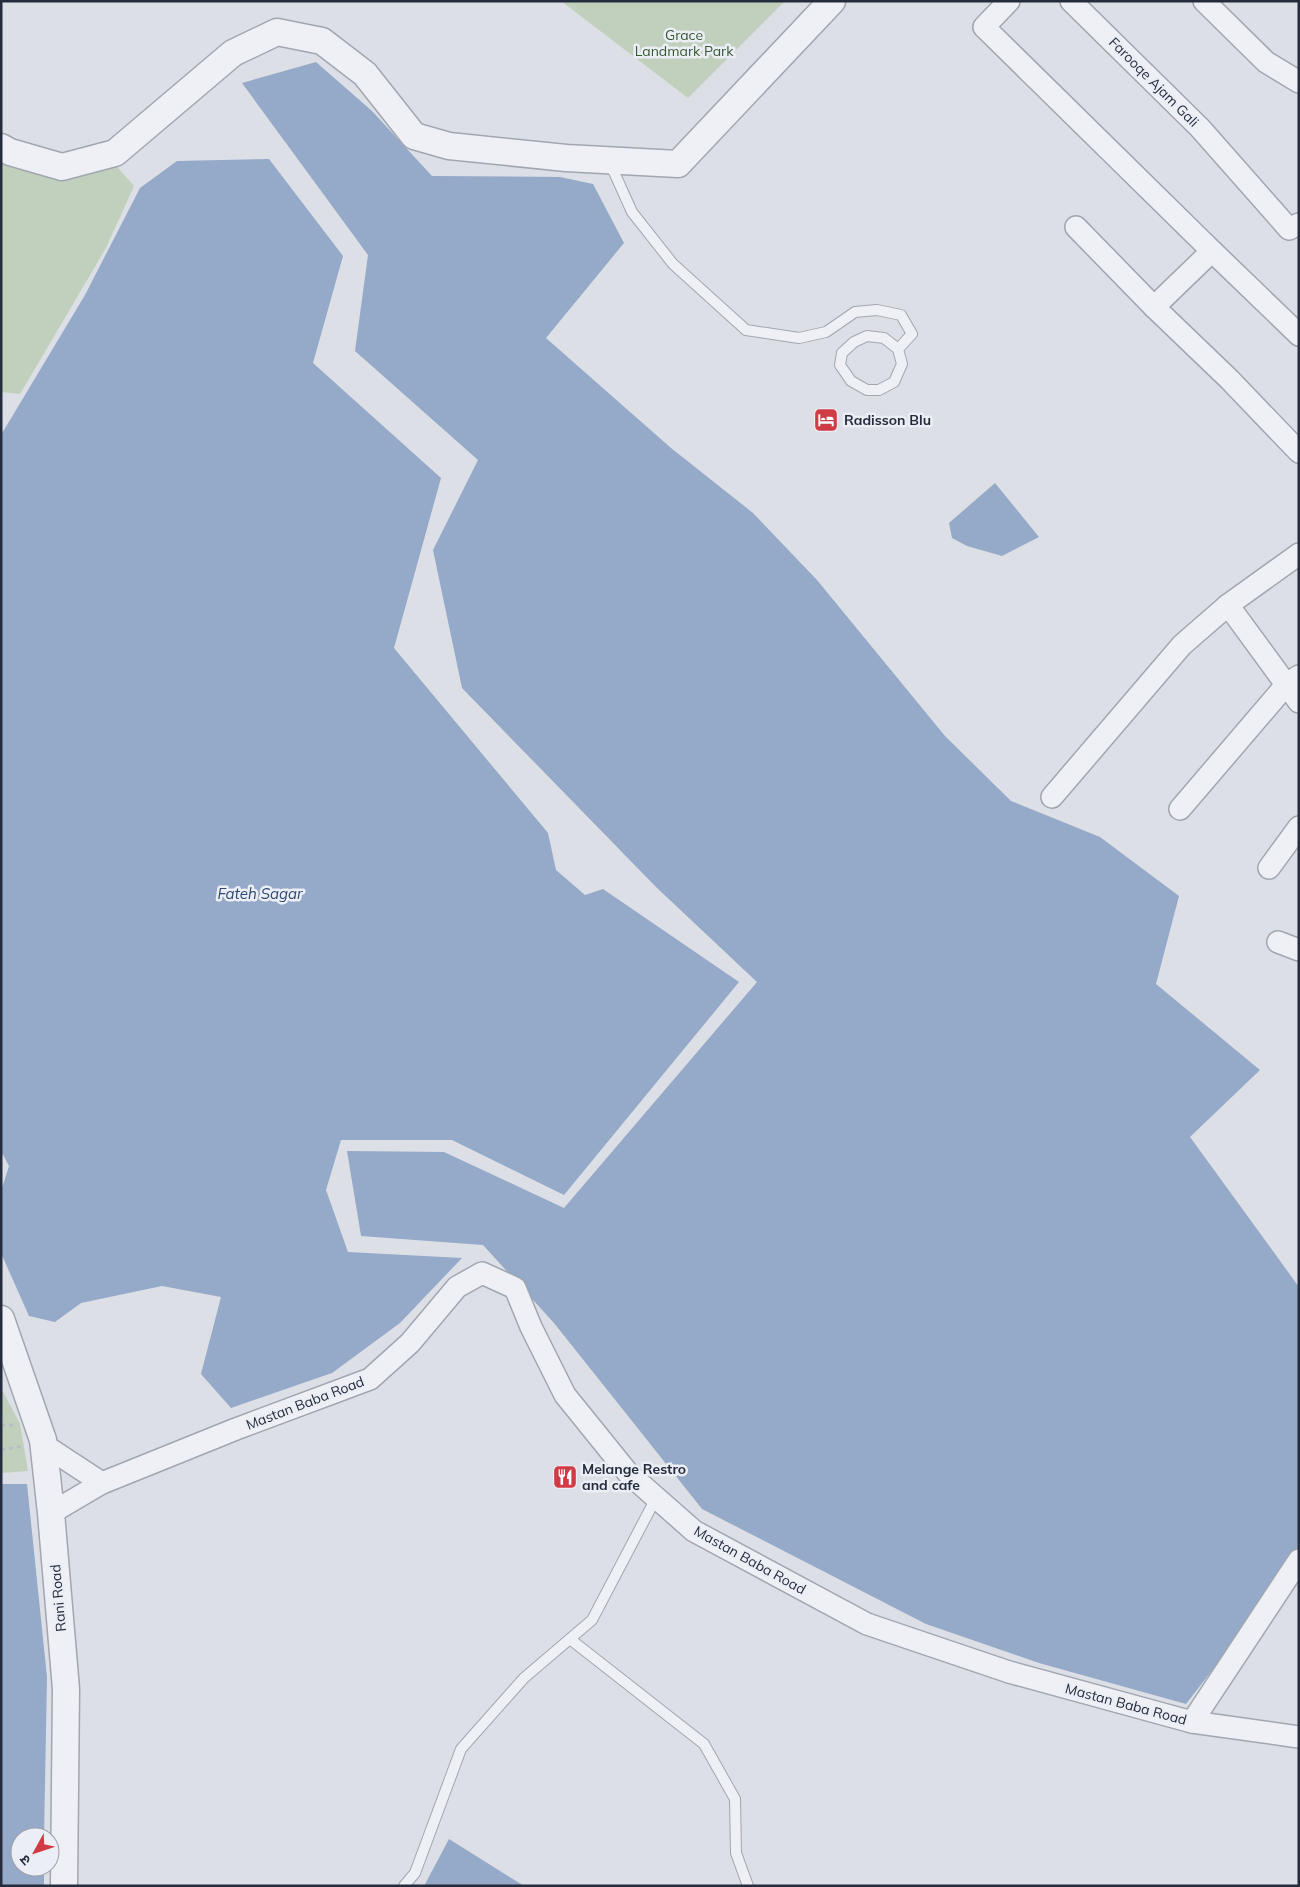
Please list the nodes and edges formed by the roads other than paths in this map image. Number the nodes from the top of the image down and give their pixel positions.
1 (832, 1) edge
2 (1009, 1) edge
3 (1071, 1) edge
4 (1204, 1) edge
5 (1299, 82) edge
6 (1, 147) edge
7 (608, 160) junction
8 (1299, 224) edge
9 (1076, 227) dead end
10 (1212, 251) junction
11 (1154, 307) junction
12 (1299, 336) edge
13 (898, 349) junction
14 (1299, 452) edge
15 (1299, 554) edge
16 (1228, 605) junction
17 (1292, 680) edge
18 (1299, 702) edge
19 (1052, 797) dead end
20 (1180, 809) dead end
21 (1299, 826) edge
22 (1269, 868) dead end
23 (1278, 942) dead end
24 (1299, 950) edge
25 (1, 1319) edge
26 (34, 1446) junction
27 (102, 1483) junction
28 (656, 1498) junction
29 (51, 1513) junction
30 (1299, 1560) edge
31 (570, 1639) junction
32 (1192, 1722) junction
33 (1299, 1737) edge
34 (64, 1886) edge
35 (404, 1886) edge
36 (748, 1886) edge

1 - 7 street
2 - 10 street
3 - 8 street, Farooqe Ajam Gali
4 - 5 street
6 - 7 street
7 - 13 lane
9 - 11 street
10 - 11 street
10 - 12 street
11 - 14 street
13 - 13 lane
15 - 16 street
16 - 17 street
16 - 19 street
17 - 18 street
17 - 20 street
21 - 22 street
23 - 24 street
25 - 26 street, Rani Road
26 - 27 street
26 - 29 street, Rani Road
27 - 28 street, Mastan Baba Road
27 - 29 street, Mastan Baba Road
28 - 31 lane
28 - 32 street, Mastan Baba Road
29 - 34 street, Rani Road
30 - 32 street, Mastan Baba Road
31 - 35 lane
31 - 36 lane
32 - 33 street

